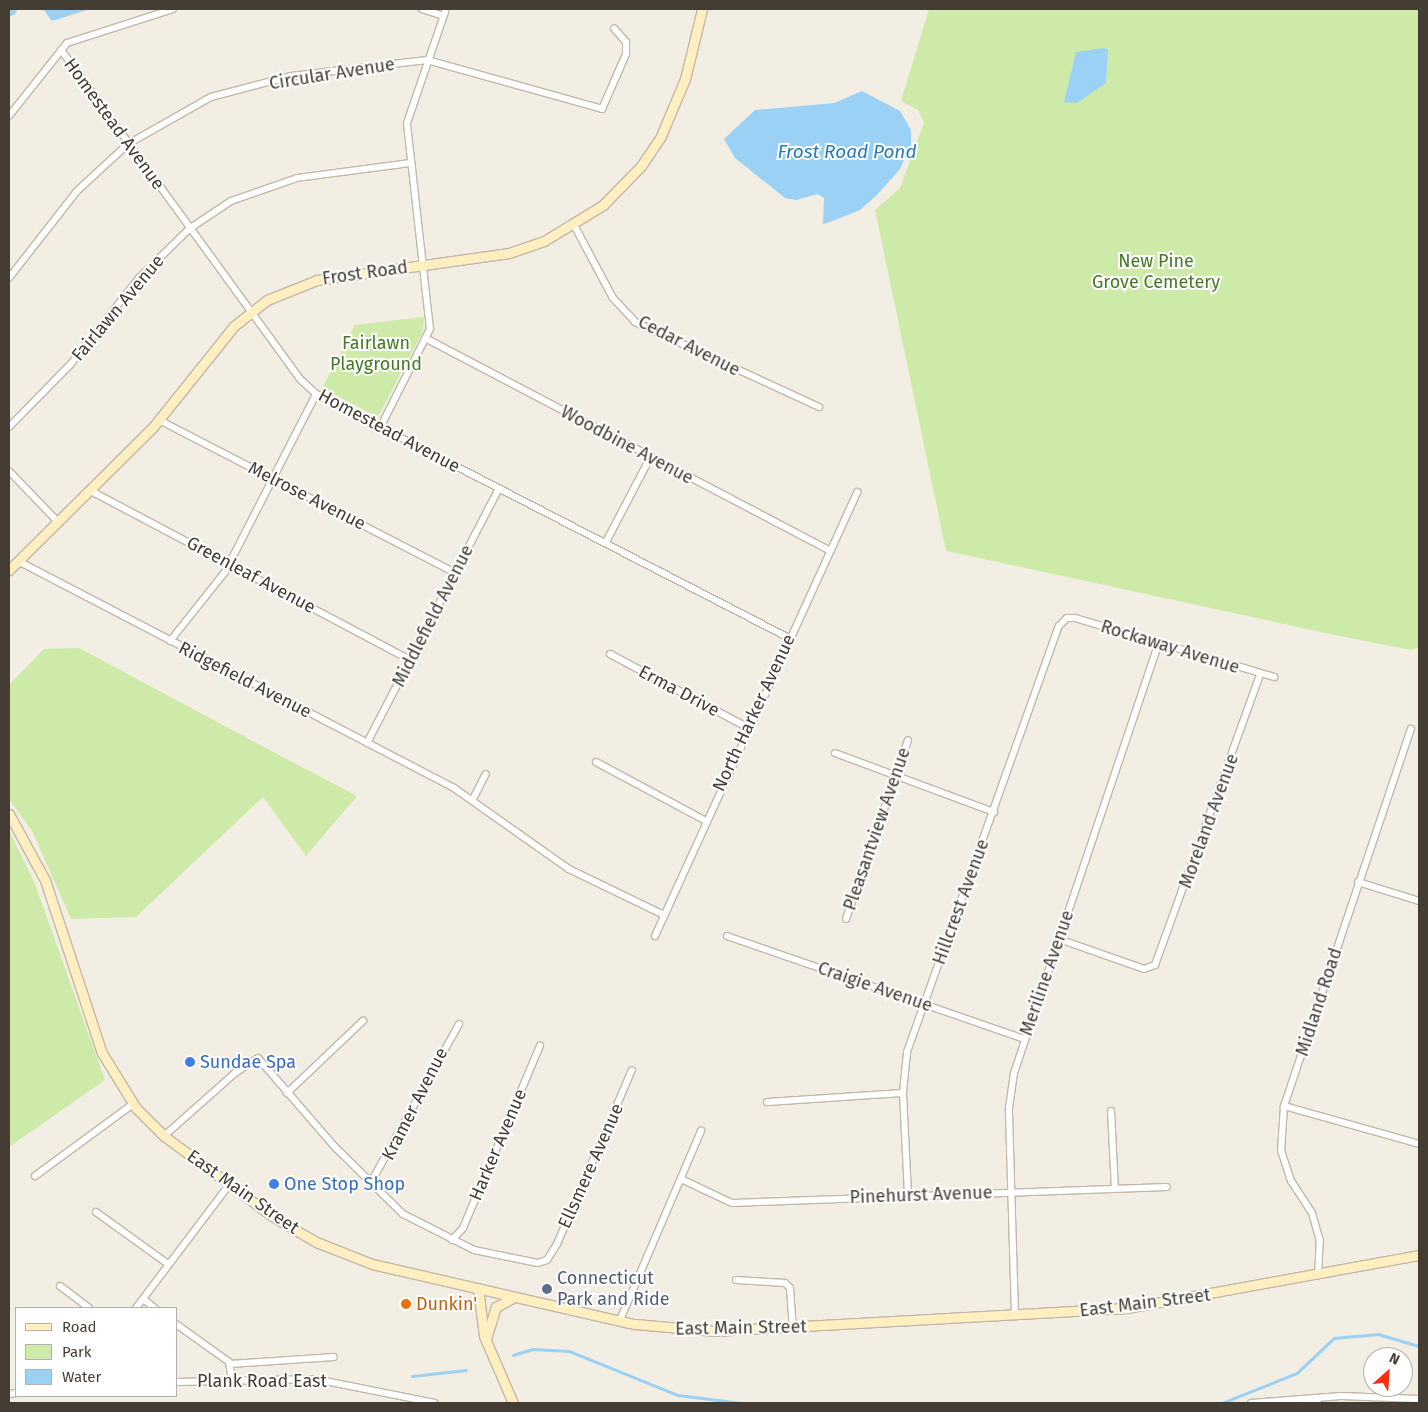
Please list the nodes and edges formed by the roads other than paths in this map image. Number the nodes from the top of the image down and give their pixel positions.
1 (173, 9) edge
2 (422, 9) edge
3 (446, 9) edge
4 (702, 9) edge
5 (443, 16) junction
6 (614, 28) dead end
7 (61, 50) junction
8 (427, 60) junction
9 (9, 116) edge
10 (128, 144) junction
11 (411, 163) junction
12 (574, 225) junction
13 (189, 229) junction
14 (426, 265) junction
15 (9, 278) edge
16 (250, 311) junction
17 (427, 339) junction
18 (316, 394) junction
19 (819, 407) dead end
20 (159, 420) junction
21 (381, 426) junction
22 (9, 427) edge
23 (650, 458) junction
24 (9, 471) edge
25 (274, 479) junction
26 (499, 488) junction
27 (91, 491) junction
28 (857, 492) dead end
29 (58, 522) junction
30 (606, 542) junction
31 (829, 550) junction
32 (18, 561) junction
33 (230, 563) junction
34 (9, 570) edge
35 (455, 573) junction
36 (1067, 618) joint
37 (789, 638) junction
38 (170, 641) junction
39 (1158, 644) junction
40 (610, 654) dead end
41 (410, 660) junction
42 (1260, 675) junction
43 (1274, 677) dead end
44 (748, 727) junction
45 (1411, 729) dead end
46 (908, 740) dead end
47 (367, 743) junction
48 (835, 753) dead end
49 (596, 762) dead end
50 (486, 774) dead end
51 (898, 775) junction
52 (473, 799) junction
53 (994, 812) junction
54 (9, 814) edge
55 (704, 820) junction
56 (1358, 882) junction
57 (1419, 902) edge
58 (664, 915) junction
59 (846, 919) dead end
60 (655, 936) dead end
61 (727, 936) dead end
62 (1059, 939) junction
63 (923, 1004) junction
64 (363, 1021) dead end
65 (459, 1024) dead end
66 (1024, 1039) junction
67 (540, 1046) dead end
68 (632, 1070) dead end
69 (287, 1093) junction
70 (903, 1093) junction
71 (767, 1102) dead end
72 (133, 1104) junction
73 (1284, 1106) junction
74 (1111, 1111) dead end
75 (701, 1131) dead end
76 (164, 1136) junction
77 (1419, 1144) edge
78 (35, 1176) dead end
79 (681, 1179) junction
80 (370, 1184) junction
81 (229, 1185) junction
82 (1167, 1187) dead end
83 (1115, 1188) junction
84 (1011, 1192) junction
85 (908, 1196) junction
86 (96, 1212) dead end
87 (452, 1240) junction
88 (1419, 1256) edge
89 (168, 1264) junction
90 (1318, 1275) junction
91 (736, 1280) dead end
92 (60, 1286) dead end
93 (478, 1288) junction
94 (516, 1297) junction
95 (143, 1299) junction
96 (88, 1307) edge
97 (137, 1307) edge
98 (154, 1307) edge
99 (1015, 1316) junction
100 (620, 1320) junction
101 (178, 1325) edge
102 (793, 1327) junction
103 (485, 1342) junction
104 (334, 1357) dead end
105 (230, 1364) junction
106 (232, 1380) junction
107 (178, 1382) edge
108 (1342, 1396) junction
109 (1419, 1399) edge
110 (435, 1403) edge
111 (514, 1403) edge
112 (1251, 1403) edge
113 (1306, 1403) edge

1 - 7 street
2 - 5 street
3 - 5 street
4 - 12 main road, Frost Road
5 - 8 street
6 - 8 street, Circular Avenue
7 - 9 street
7 - 10 street, Homestead Avenue
8 - 10 street, Circular Avenue
8 - 11 street
10 - 13 street, Homestead Avenue
10 - 15 street, Circular Avenue
11 - 13 street, Fairlawn Avenue
11 - 14 street
12 - 14 main road, Frost Road
12 - 19 street, Cedar Avenue
13 - 16 street, Homestead Avenue
13 - 22 street, Fairlawn Avenue
14 - 16 main road, Frost Road
14 - 17 street
16 - 18 street, Homestead Avenue
16 - 20 main road, Frost Road
17 - 21 street
17 - 23 street, Woodbine Avenue
18 - 21 street, Homestead Avenue
18 - 25 street
20 - 25 street, Melrose Avenue
20 - 27 main road, Frost Road
21 - 26 street, Homestead Avenue
23 - 30 street
23 - 31 street, Woodbine Avenue
24 - 29 street
25 - 33 street
25 - 35 street, Melrose Avenue
26 - 30 street, Homestead Avenue
26 - 35 street, Middlefield Avenue
27 - 29 main road, Frost Road
27 - 33 street, Greenleaf Avenue
28 - 31 street, North Harker Avenue
29 - 32 main road, Frost Road
30 - 37 street, Homestead Avenue
31 - 37 street, North Harker Avenue
32 - 34 main road, Frost Road
32 - 38 street, Ridgefield Avenue
33 - 38 street
33 - 41 street, Greenleaf Avenue
35 - 41 street, Middlefield Avenue
36 - 39 street, Rockaway Avenue
36 - 53 street, Hillcrest Avenue
37 - 44 street, North Harker Avenue
38 - 47 street, Ridgefield Avenue
39 - 42 street, Rockaway Avenue
39 - 62 street, Meriline Avenue
40 - 44 street, Erma Drive
41 - 47 street, Middlefield Avenue
42 - 43 street, Rockaway Avenue
42 - 62 street, Moreland Avenue
44 - 55 street, North Harker Avenue
45 - 56 street, Midland Road
46 - 51 street, Pleasantview Avenue
47 - 52 street, Ridgefield Avenue
48 - 51 street
49 - 55 street
50 - 52 street
51 - 53 street
51 - 59 street, Pleasantview Avenue
52 - 58 street, Ridgefield Avenue
53 - 63 street, Hillcrest Avenue
54 - 72 main road, East Main Street
55 - 58 street, North Harker Avenue
56 - 57 street
56 - 73 street, Midland Road
58 - 60 street, North Harker Avenue
61 - 63 street, Craigie Avenue
62 - 66 street, Meriline Avenue
63 - 66 street, Craigie Avenue
63 - 70 street, Hillcrest Avenue
64 - 69 street
65 - 80 street, Kramer Avenue
66 - 84 street, Meriline Avenue
67 - 87 street, Harker Avenue
68 - 87 street, Ellsmere Avenue
69 - 76 street
69 - 80 street
70 - 71 street
70 - 85 street, Hillcrest Avenue
72 - 76 main road, East Main Street
72 - 78 street
73 - 77 street
73 - 90 street, Midland Road
74 - 83 street
75 - 79 street
76 - 81 main road, East Main Street
79 - 85 street, Pinehurst Avenue
79 - 100 street
80 - 87 street
81 - 89 street
81 - 93 main road, East Main Street
82 - 83 street, Pinehurst Avenue
83 - 84 street, Pinehurst Avenue
84 - 85 street, Pinehurst Avenue
84 - 99 street, Meriline Avenue
86 - 89 street
88 - 90 main road, East Main Street
89 - 95 street
90 - 99 main road, East Main Street
91 - 102 street
92 - 96 street
93 - 94 main road, East Main Street
93 - 103 main road
94 - 100 main road, East Main Street
94 - 103 main road
95 - 97 street
95 - 98 street
99 - 102 main road, East Main Street
100 - 102 main road, East Main Street
101 - 105 street
103 - 111 main road
104 - 105 street
105 - 106 street
106 - 107 street, Plank Road East
106 - 110 street, Plank Road East
108 - 109 street
108 - 112 street
108 - 113 street

